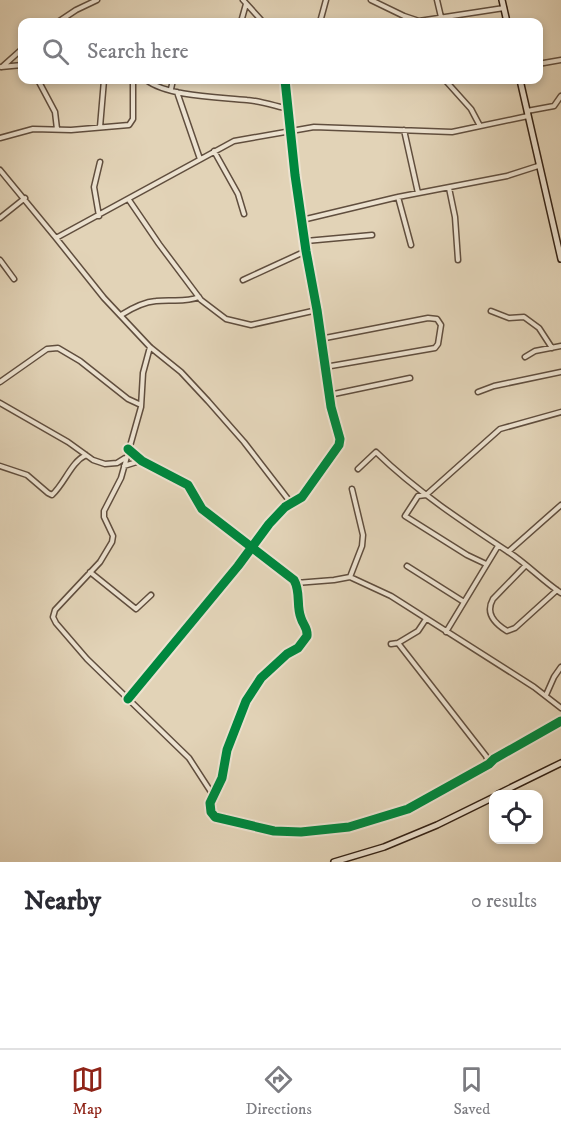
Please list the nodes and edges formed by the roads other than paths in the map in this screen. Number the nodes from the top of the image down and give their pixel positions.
1 (97, 0) edge
2 (326, 0) edge
3 (371, 0) edge
4 (437, 0) edge
5 (502, 0) edge
6 (245, 2) edge
7 (504, 8) junction
8 (441, 17) junction
9 (64, 18) edge
10 (242, 18) edge
11 (259, 18) edge
12 (321, 18) edge
13 (409, 18) edge
14 (437, 18) edge
15 (506, 18) edge
16 (18, 52) edge
17 (561, 60) edge
18 (543, 63) edge
19 (18, 65) edge
20 (1, 67) edge
21 (40, 84) edge
22 (104, 84) edge
23 (133, 84) edge
24 (153, 84) edge
25 (173, 84) edge
26 (286, 84) edge
27 (449, 84) edge
28 (521, 84) edge
29 (174, 90) junction
30 (561, 96) edge
31 (289, 109) junction
32 (527, 113) junction
33 (480, 126) junction
34 (100, 128) junction
35 (57, 129) junction
36 (289, 130) junction
37 (404, 130) junction
38 (0, 138) edge
39 (214, 151) junction
40 (200, 159) junction
41 (100, 162) dead end
42 (538, 166) junction
43 (0, 170) edge
44 (449, 188) junction
45 (418, 193) junction
46 (398, 197) junction
47 (25, 198) junction
48 (129, 200) junction
49 (244, 214) dead end
50 (99, 216) junction
51 (0, 218) edge
52 (302, 219) junction
53 (372, 234) dead end
54 (56, 238) junction
55 (559, 238) edge
56 (306, 241) junction
57 (411, 245) dead end
58 (306, 250) junction
59 (561, 259) edge
60 (0, 260) edge
61 (458, 260) dead end
62 (14, 279) dead end
63 (243, 280) dead end
64 (199, 297) junction
65 (317, 310) junction
66 (491, 311) dead end
67 (121, 315) junction
68 (320, 339) junction
69 (561, 346) edge
70 (150, 347) junction
71 (552, 348) junction
72 (525, 357) dead end
73 (324, 367) junction
74 (561, 372) edge
75 (410, 378) dead end
76 (0, 382) edge
77 (478, 392) dead end
78 (329, 395) junction
79 (0, 403) edge
80 (141, 405) junction
81 (561, 412) edge
82 (128, 449) junction
83 (86, 455) junction
84 (126, 458) junction
85 (142, 461) junction
86 (0, 466) edge
87 (124, 466) junction
88 (358, 469) dead end
89 (352, 489) dead end
90 (426, 495) junction
91 (291, 503) junction
92 (561, 505) edge
93 (498, 546) junction
94 (252, 547) junction
95 (508, 552) junction
96 (486, 564) junction
97 (526, 565) junction
98 (407, 566) dead end
99 (90, 572) junction
100 (350, 577) junction
101 (296, 583) junction
102 (560, 592) edge
103 (151, 595) dead end
104 (464, 602) junction
105 (426, 619) junction
106 (446, 632) junction
107 (391, 644) dead end
108 (398, 644) junction
109 (561, 668) edge
110 (546, 695) junction
111 (128, 699) junction
112 (561, 708) edge
113 (561, 721) edge
114 (486, 756) junction
115 (494, 759) junction
116 (561, 763) edge
117 (489, 765) junction
118 (508, 790) edge
119 (213, 795) junction
120 (489, 799) edge
121 (334, 862) edge

1 - 9 street
2 - 12 street
3 - 13 street
4 - 8 street
5 - 7 street
6 - 10 street
6 - 11 street
7 - 8 street
7 - 15 street
8 - 14 street
16 - 20 street
17 - 18 street
19 - 20 street
21 - 35 street
22 - 34 street
23 - 34 street
24 - 29 street
25 - 29 street
26 - 31 street
27 - 33 street
28 - 32 street
29 - 31 street
29 - 40 street
30 - 32 street
31 - 36 street
32 - 33 street
32 - 42 street
33 - 37 street
34 - 35 street
35 - 38 street
36 - 37 street
36 - 39 street
36 - 52 street
37 - 45 street
39 - 40 street
39 - 49 street
40 - 48 street
41 - 50 street
42 - 44 street
42 - 55 street
43 - 47 street
44 - 45 street
44 - 61 street
45 - 46 street
46 - 52 street
46 - 57 street
47 - 51 street
47 - 54 street
48 - 50 street
48 - 64 street
50 - 54 street
52 - 56 street
53 - 56 street
54 - 67 street
55 - 59 street
56 - 58 street
58 - 63 street
58 - 65 street
60 - 62 street
64 - 65 street
64 - 67 street
65 - 68 street
66 - 71 street
67 - 70 street
68 - 73 street
68 - 73 street
69 - 71 street
70 - 80 street
70 - 91 street
71 - 72 street
73 - 78 street
74 - 77 street
75 - 78 street
76 - 80 street
78 - 91 street
79 - 83 street
80 - 82 street
81 - 90 street
82 - 84 street
82 - 85 street
83 - 84 street
83 - 86 street
84 - 87 street
85 - 87 street
85 - 94 street
87 - 99 street
88 - 90 street
89 - 100 street
90 - 93 street
90 - 96 street
91 - 94 street
92 - 95 street
93 - 95 street
93 - 96 street
94 - 101 street
94 - 111 street
95 - 97 street
96 - 104 street
97 - 102 street
97 - 102 street
98 - 104 street
99 - 103 street
99 - 111 street
100 - 101 street
100 - 105 street
101 - 119 street
104 - 106 street
105 - 106 street
105 - 108 street
106 - 110 street
107 - 108 street
108 - 114 street
109 - 110 street
110 - 112 street
111 - 119 street
113 - 115 street
114 - 115 street
114 - 117 street
115 - 117 street
116 - 118 street
117 - 119 street
120 - 121 street

